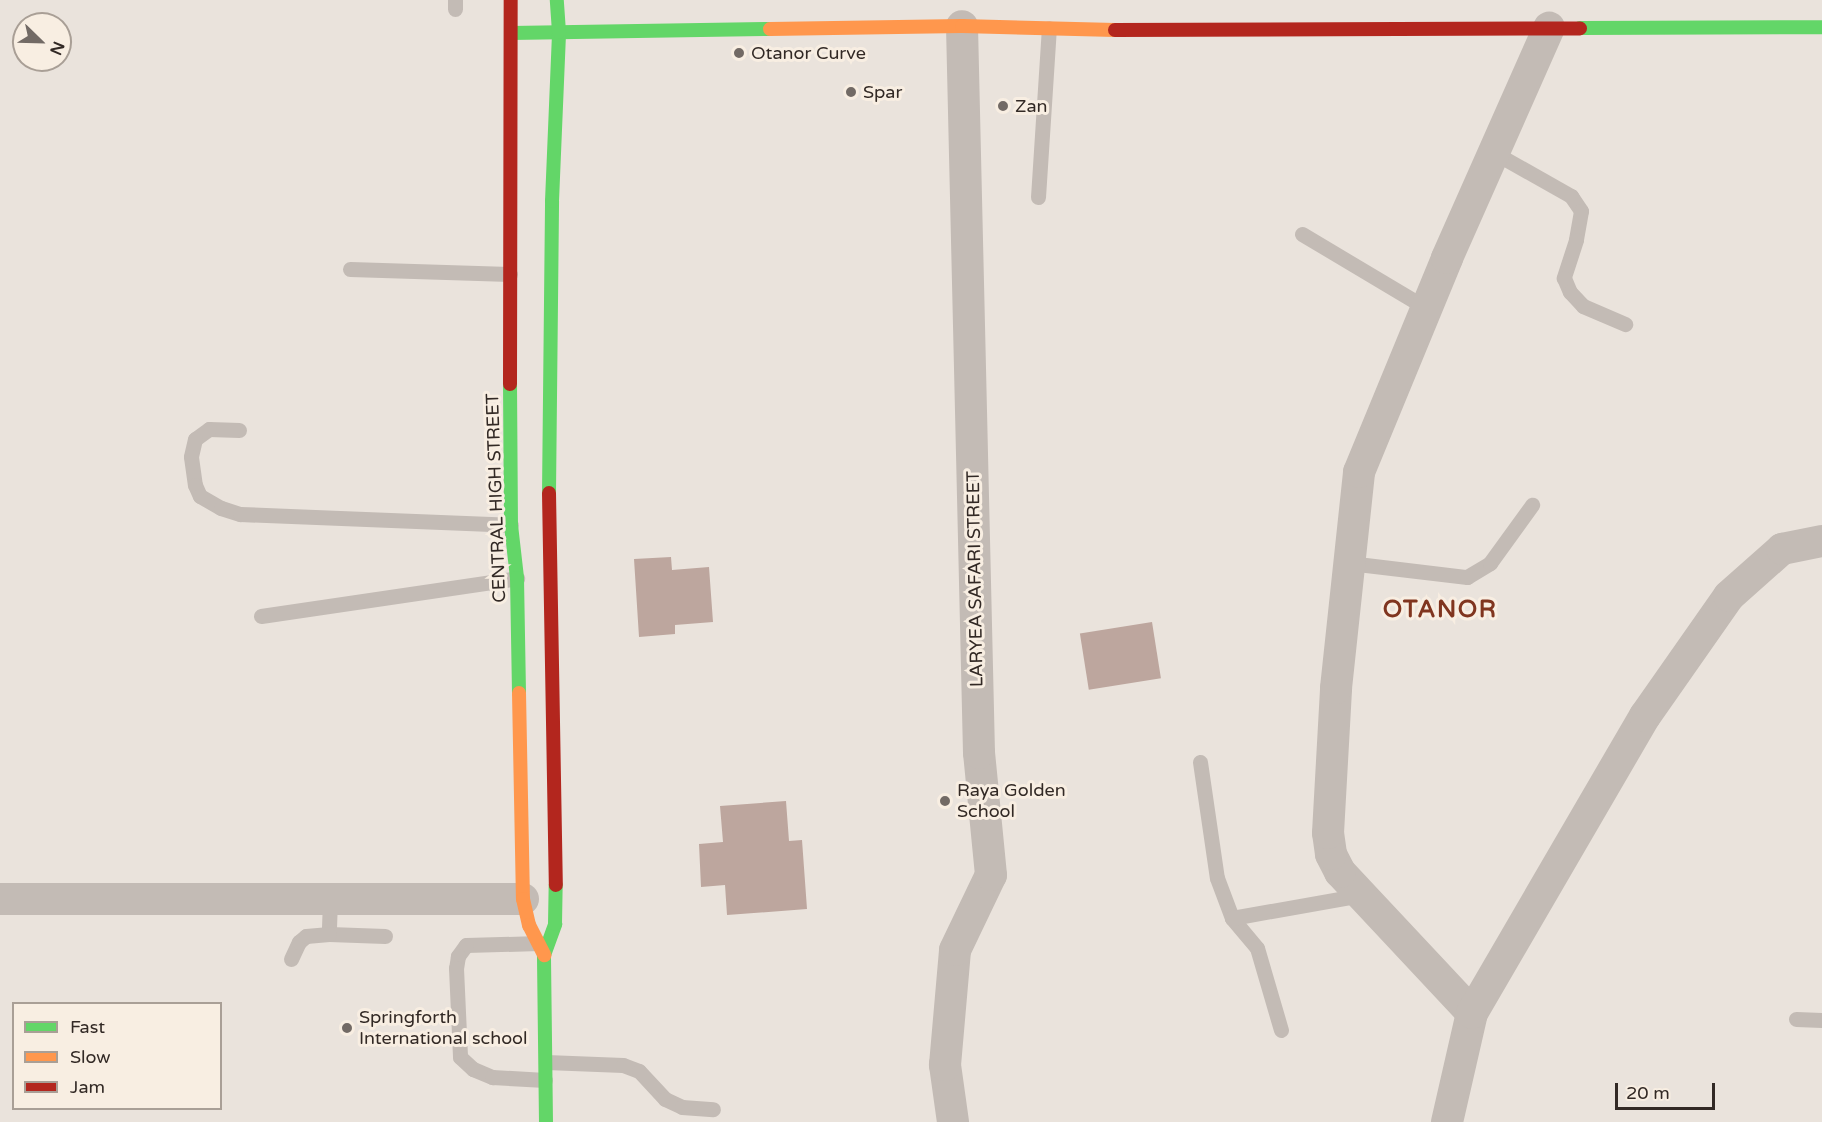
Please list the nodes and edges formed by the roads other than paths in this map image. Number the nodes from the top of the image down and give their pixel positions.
1 (511, 0) edge
2 (557, 0) edge
3 (962, 26) junction
4 (1822, 27) edge
5 (1049, 28) junction
6 (1549, 28) junction
7 (559, 32) junction
8 (511, 33) junction
9 (1493, 152) junction
10 (1038, 196) dead end
11 (1302, 234) dead end
12 (350, 269) dead end
13 (510, 274) junction
14 (1426, 308) junction
15 (1624, 324) dead end
16 (240, 430) dead end
17 (1532, 505) dead end
18 (511, 525) junction
19 (1822, 541) edge
20 (1349, 563) junction
21 (517, 578) junction
22 (261, 616) dead end
23 (1200, 762) dead end
24 (1361, 895) junction
25 (330, 898) junction
26 (0, 899) edge
27 (523, 899) junction
28 (1232, 918) junction
29 (329, 934) junction
30 (385, 936) dead end
31 (542, 949) junction
32 (291, 959) dead end
33 (1472, 1013) junction
34 (1796, 1019) dead end
35 (1822, 1020) edge
36 (1281, 1030) dead end
37 (546, 1062) junction
38 (545, 1080) junction
39 (713, 1109) dead end
40 (546, 1122) edge
41 (953, 1122) edge
42 (1447, 1122) edge

1 - 8 street, CENTRAL HIGH STREET
2 - 7 street, CENTRAL HIGH STREET
3 - 5 street
3 - 7 street
3 - 41 street, LARYEA SAFARI STREET
4 - 6 street
5 - 6 street
5 - 10 lane
6 - 9 street
7 - 8 street
7 - 31 street, CENTRAL HIGH STREET
8 - 13 street, CENTRAL HIGH STREET
9 - 14 street
9 - 15 lane
11 - 14 lane
12 - 13 lane
13 - 18 street, CENTRAL HIGH STREET
14 - 20 street
16 - 18 lane
17 - 20 lane
18 - 21 street, CENTRAL HIGH STREET
19 - 33 street
20 - 24 street
21 - 22 lane
21 - 27 street, CENTRAL HIGH STREET
23 - 28 lane
24 - 28 lane
24 - 33 street
25 - 26 street
25 - 27 street
25 - 29 lane
27 - 31 street, CENTRAL HIGH STREET
28 - 36 lane
29 - 30 lane
29 - 32 lane
31 - 37 street, CENTRAL HIGH STREET
31 - 38 lane
33 - 42 street
34 - 35 lane
37 - 38 street, CENTRAL HIGH STREET
37 - 39 lane
38 - 40 street, CENTRAL HIGH STREET

